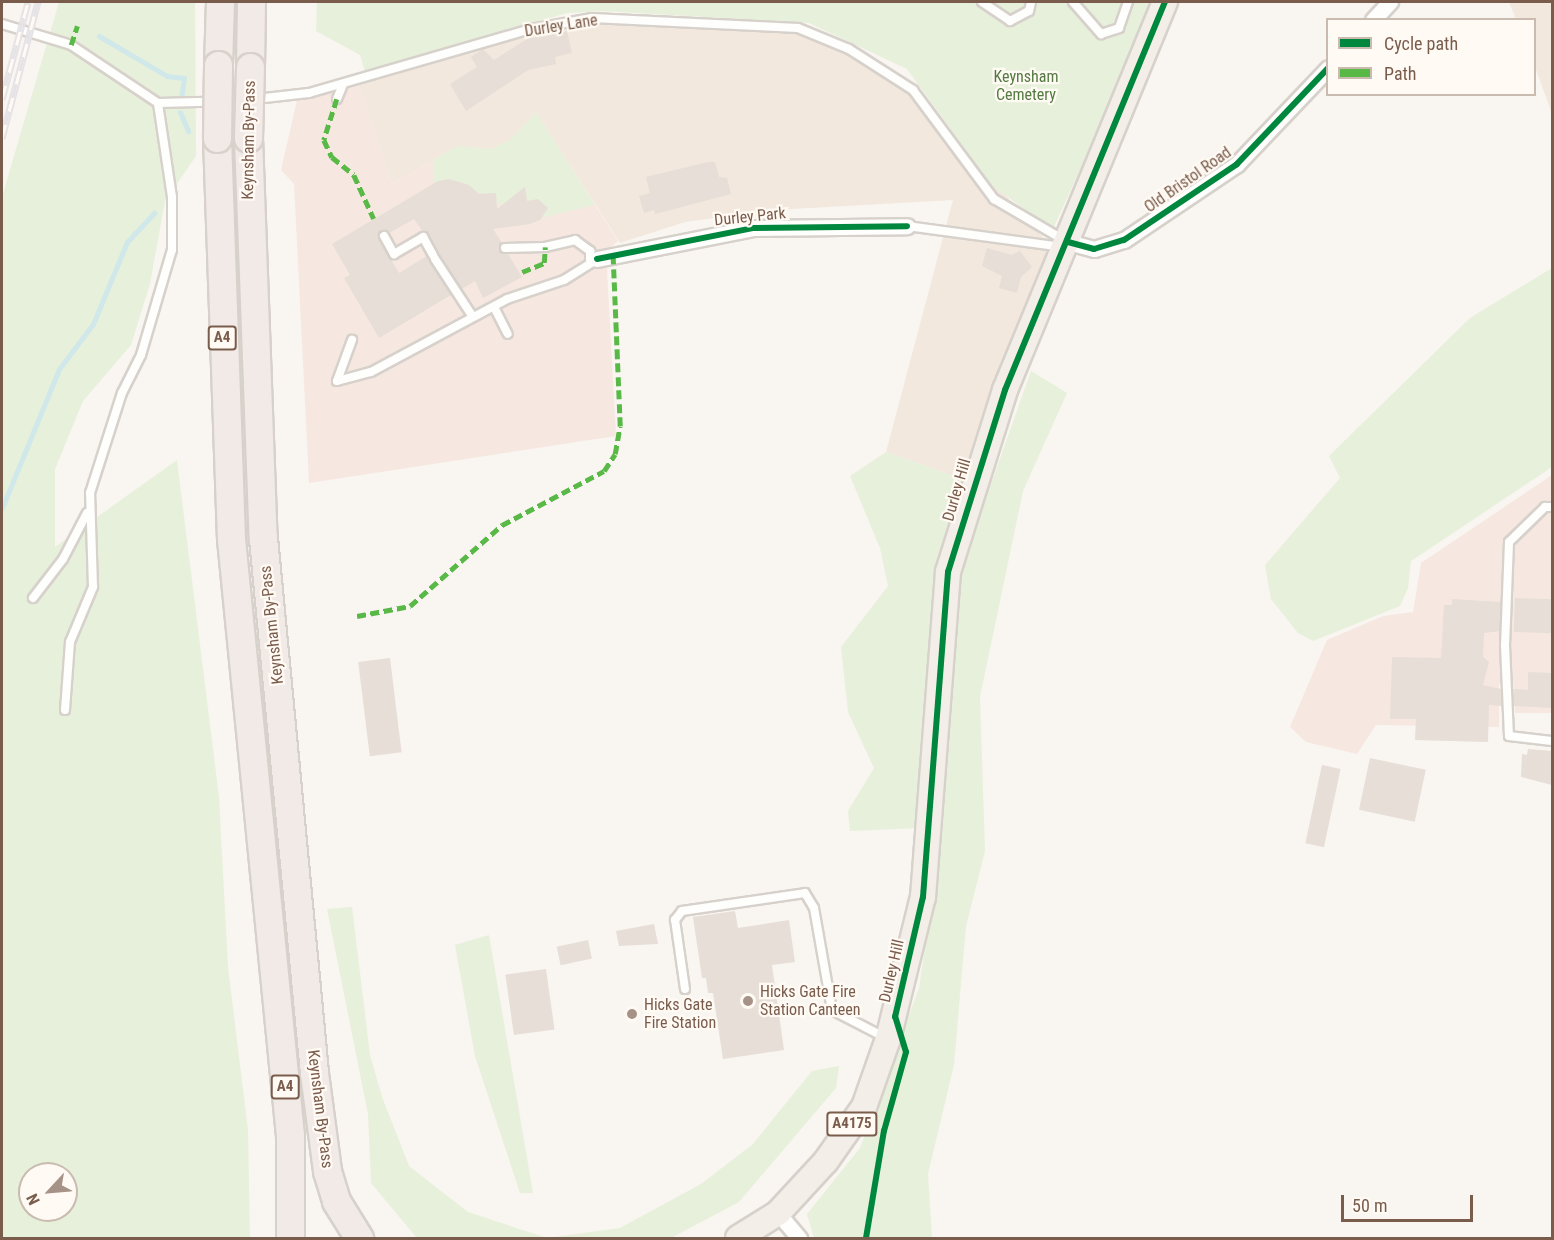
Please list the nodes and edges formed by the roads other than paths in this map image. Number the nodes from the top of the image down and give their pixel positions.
1 (220, 2) edge
2 (251, 2) edge
3 (982, 2) edge
4 (1031, 2) edge
5 (1073, 2) edge
6 (1128, 2) edge
7 (1165, 2) edge
8 (1390, 2) edge
9 (1375, 18) edge
10 (2, 24) edge
11 (1326, 70) edge
12 (343, 84) junction
13 (337, 99) dead end
14 (158, 103) junction
15 (907, 226) joint
16 (384, 236) dead end
17 (1067, 244) junction
18 (505, 248) dead end
19 (594, 260) junction
20 (494, 307) junction
21 (473, 317) junction
22 (508, 334) dead end
23 (351, 340) dead end
24 (1552, 507) edge
25 (87, 511) junction
26 (33, 598) dead end
27 (65, 710) dead end
28 (1552, 741) edge
29 (685, 989) dead end
30 (892, 1028) junction
31 (778, 1213) junction
32 (290, 1239) edge
33 (359, 1239) edge
34 (738, 1239) edge
35 (766, 1239) edge
36 (799, 1239) edge

1 - 32 highway, Keynsham By-Pass / A4, bridge
2 - 33 highway, Keynsham By-Pass / A4, bridge
3 - 4 lane
5 - 6 lane
7 - 17 main road, Durley Hill / A4175
8 - 9 street
10 - 14 lane
11 - 17 street, Old Bristol Road
12 - 13 lane
12 - 14 lane, Durley Lane
12 - 17 lane, Durley Lane
14 - 25 lane
15 - 17 lane, Durley Park
15 - 19 street, Durley Park
16 - 21 lane
17 - 30 main road, Durley Hill / A4175
18 - 19 lane
19 - 20 lane
20 - 21 lane
20 - 22 lane
21 - 23 lane
24 - 28 lane
25 - 26 lane
25 - 27 lane
29 - 30 lane
30 - 31 main road, A4175
31 - 34 main road, A4175
31 - 35 main road, A4175
31 - 36 street

